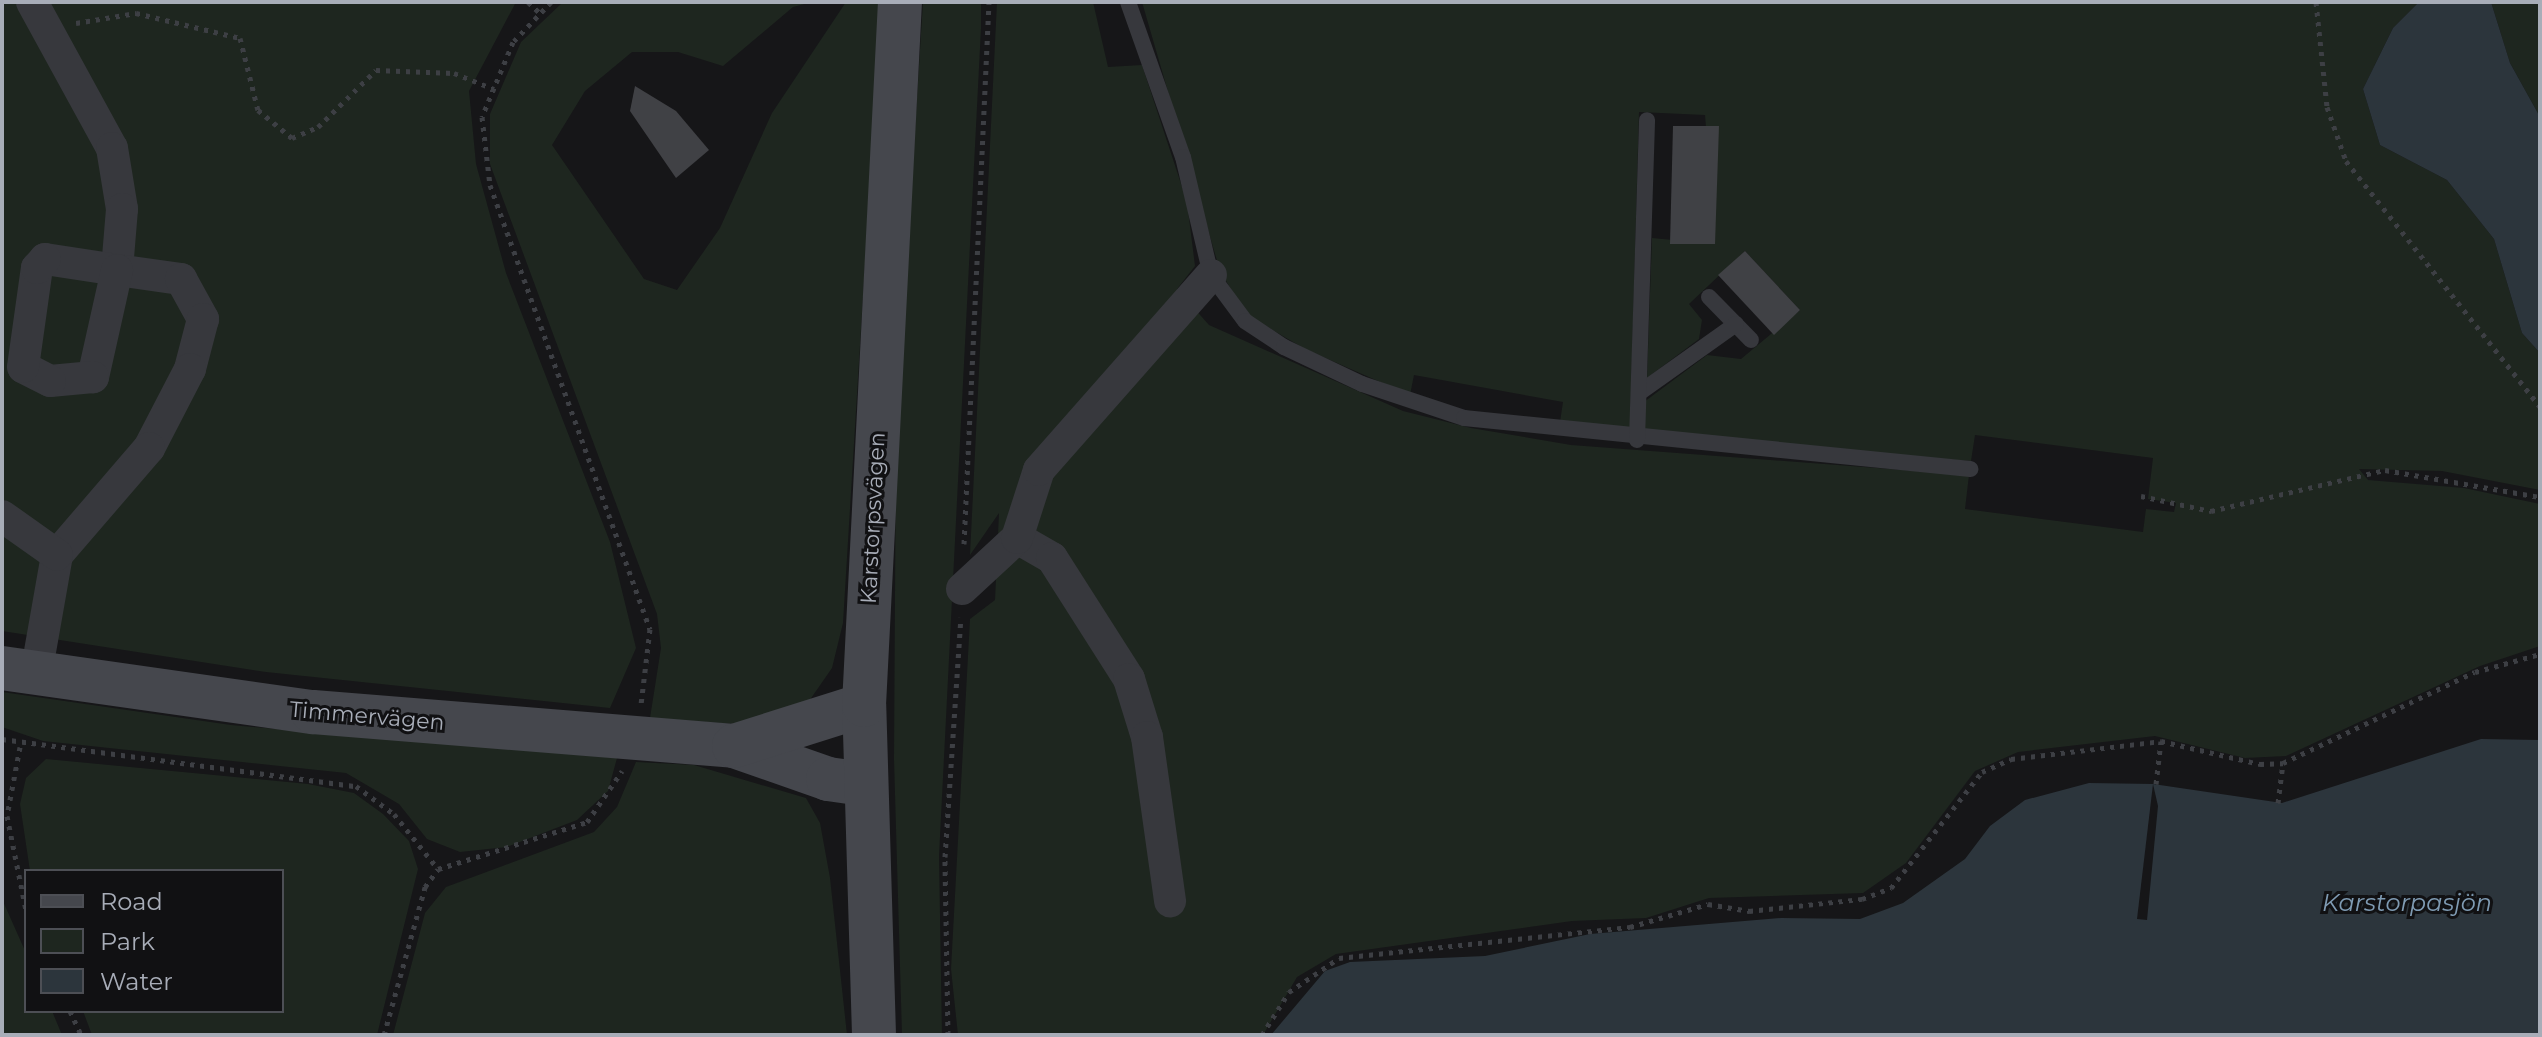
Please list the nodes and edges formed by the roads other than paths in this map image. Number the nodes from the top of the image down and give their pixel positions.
1 (32, 2) edge
2 (900, 2) edge
3 (1128, 2) edge
4 (1647, 120) dead end
5 (1211, 275) junction
6 (1709, 297) dead end
7 (1736, 324) junction
8 (1751, 340) dead end
9 (1639, 393) junction
10 (1637, 440) junction
11 (1970, 469) dead end
12 (2, 516) edge
13 (1017, 538) junction
14 (57, 555) junction
15 (962, 589) road end
16 (19, 671) edge
17 (864, 705) junction
18 (734, 746) junction
19 (865, 784) junction
20 (1170, 901) dead end
21 (874, 1035) edge

1 - 14 street
2 - 17 main road, Karstorpsvägen
3 - 5 lane
4 - 9 lane
5 - 10 lane
5 - 13 street
6 - 7 lane
7 - 8 lane
7 - 9 lane
9 - 10 lane
10 - 11 lane
12 - 14 street
13 - 15 street
13 - 20 street
14 - 16 street
16 - 18 main road, Timmervägen
17 - 18 main road, Timmervägen
17 - 19 main road, Karstorpsvägen
18 - 19 main road, Timmervägen
19 - 21 main road, Karstorpsvägen

